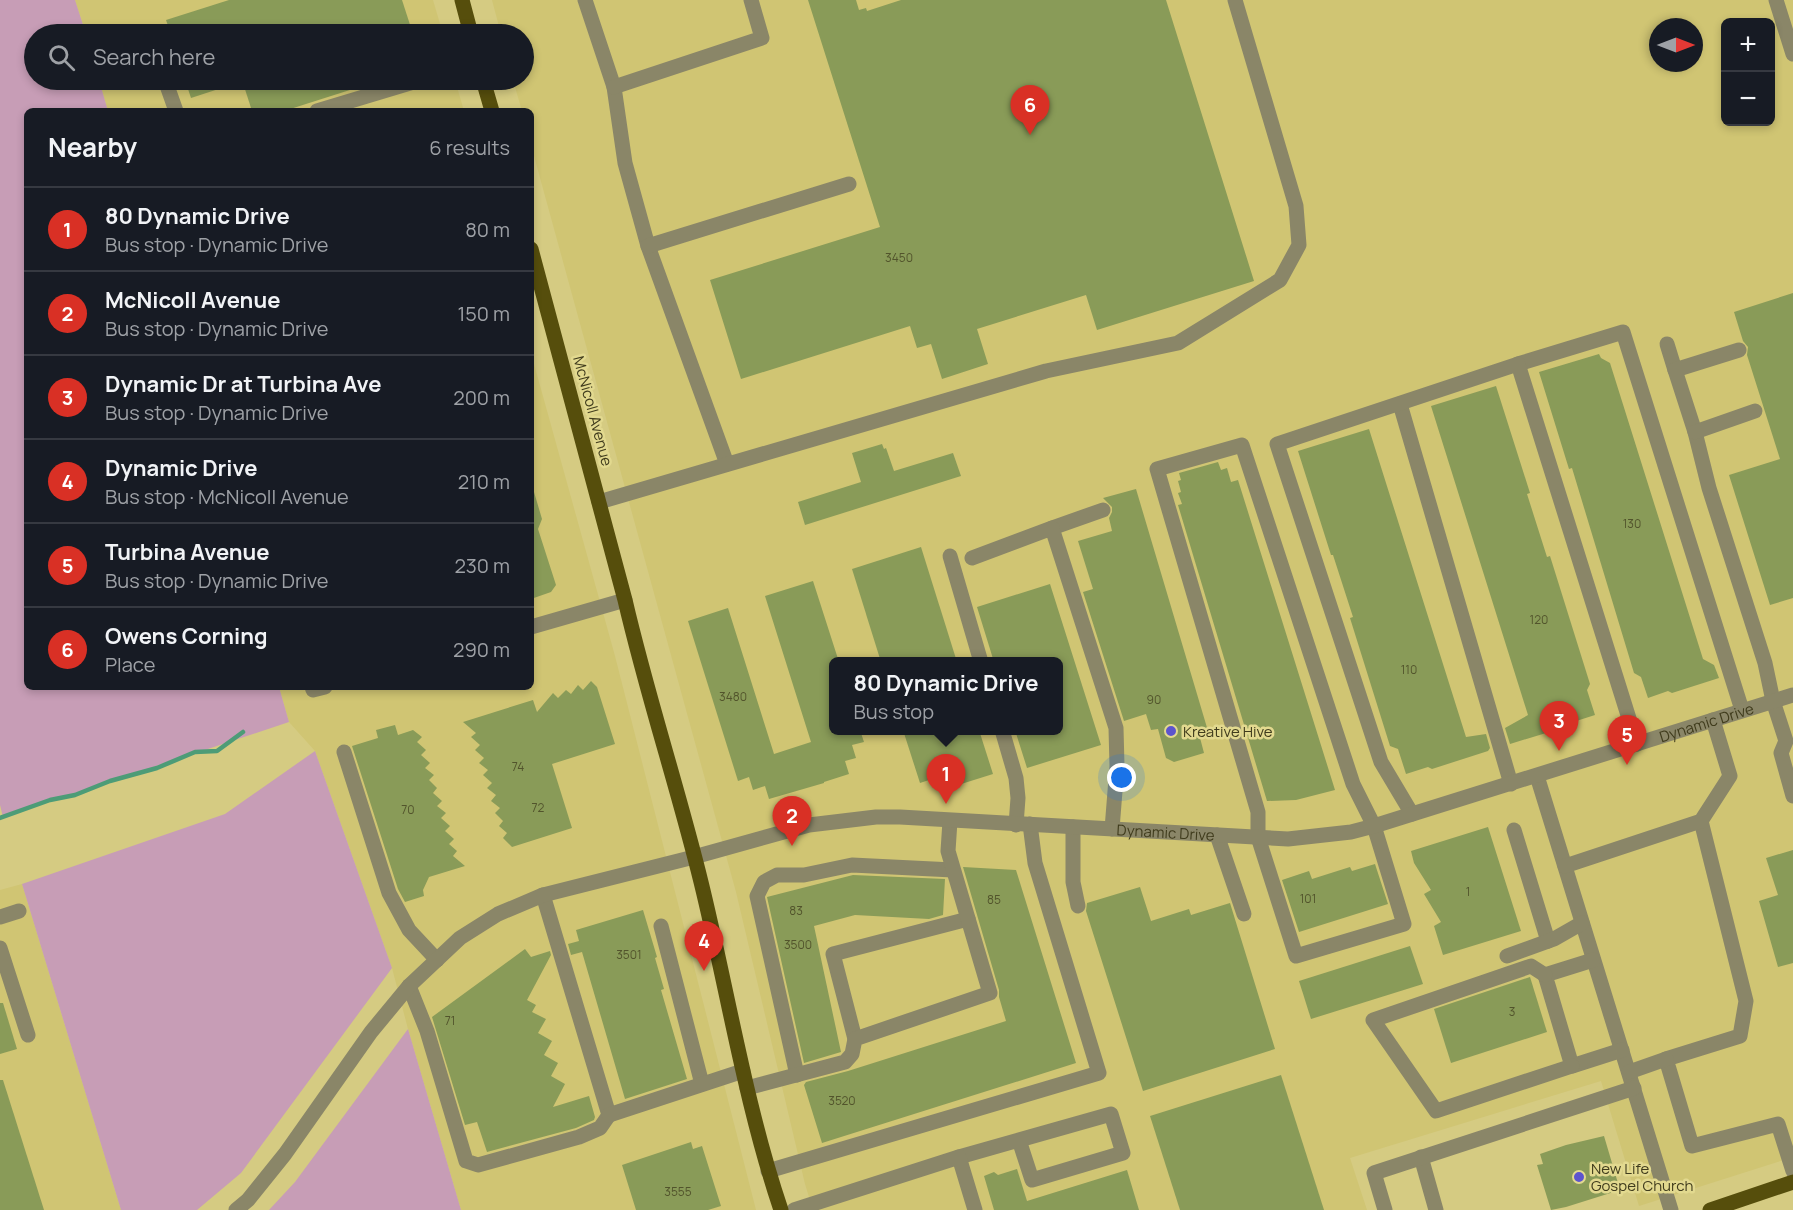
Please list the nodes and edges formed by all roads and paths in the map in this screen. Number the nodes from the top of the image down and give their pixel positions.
1 (462, 0) edge
2 (585, 0) edge
3 (751, 0) edge
4 (1235, 0) edge
5 (1776, 0) edge
6 (468, 24) edge
7 (1793, 54) edge
8 (614, 87) junction
9 (169, 90) edge
10 (387, 90) edge
11 (486, 90) edge
12 (175, 108) edge
13 (327, 108) edge
14 (491, 108) edge
15 (849, 184) dead end
16 (648, 246) junction
17 (534, 272) edge
18 (536, 287) edge
19 (1667, 344) dead end
20 (1740, 350) dead end
21 (1518, 364) junction
22 (1675, 370) junction
23 (1400, 404) junction
24 (1755, 411) dead end
25 (1695, 432) junction
26 (727, 464) junction
27 (599, 502) junction
28 (1103, 510) dead end
29 (1052, 528) junction
30 (950, 556) dead end
31 (972, 558) dead end
32 (625, 600) junction
33 (534, 626) edge
34 (980, 657) edge
35 (1793, 695) edge
36 (1773, 701) junction
37 (1742, 710) junction
38 (1713, 720) junction
39 (1003, 735) edge
40 (1789, 740) edge
41 (1637, 744) junction
42 (344, 752) dead end
43 (1537, 776) junction
44 (1511, 784) junction
45 (1793, 796) edge
46 (1412, 814) junction
47 (950, 821) junction
48 (1701, 821) junction
49 (1025, 825) junction
50 (1374, 826) junction
51 (1073, 827) junction
52 (1112, 829) junction
53 (1514, 830) dead end
54 (1217, 836) junction
55 (1258, 837) junction
56 (694, 857) junction
57 (1565, 866) junction
58 (953, 870) junction
59 (543, 895) junction
60 (1078, 906) dead end
61 (19, 912) dead end
62 (1244, 914) dead end
63 (0, 917) edge
64 (968, 919) junction
65 (1582, 923) junction
66 (661, 926) dead end
67 (1548, 941) junction
68 (0, 948) edge
69 (1508, 956) dead end
70 (437, 960) junction
71 (1593, 960) junction
72 (1545, 975) junction
73 (409, 986) junction
74 (28, 1035) dead end
75 (855, 1039) junction
76 (1622, 1050) junction
77 (1666, 1059) junction
78 (1572, 1066) junction
79 (742, 1071) junction
80 (1629, 1072) junction
81 (796, 1075) junction
82 (702, 1084) junction
83 (747, 1088) junction
84 (1634, 1088) junction
85 (609, 1115) junction
86 (1019, 1140) junction
87 (959, 1157) junction
88 (1421, 1157) junction
89 (768, 1171) junction
90 (1793, 1171) edge
91 (1793, 1182) edge
92 (236, 1210) edge
93 (781, 1210) edge
94 (794, 1210) edge
95 (975, 1210) edge
96 (1385, 1210) edge
97 (1436, 1210) edge
98 (1671, 1210) edge
99 (1710, 1210) edge

1 - 6 main road
2 - 8 street
3 - 8 street
4 - 26 street
5 - 7 street
8 - 16 street
9 - 12 street
10 - 13 street
11 - 14 main road
15 - 16 street
16 - 26 street
17 - 18 main road, McNicoll Avenue
18 - 27 main road, McNicoll Avenue
19 - 22 street
20 - 22 street
21 - 23 street
21 - 37 street
21 - 41 street
22 - 25 street
23 - 44 street
23 - 46 street
24 - 25 street
25 - 36 street
26 - 27 street
27 - 32 main road, McNicoll Avenue
28 - 29 street
29 - 31 street
29 - 52 street
30 - 34 street
32 - 33 street
32 - 56 main road, McNicoll Avenue
35 - 36 street, Dynamic Drive
36 - 37 street, Dynamic Drive
36 - 40 street
37 - 38 street, Dynamic Drive
38 - 41 street, Dynamic Drive
38 - 48 street
39 - 49 street
40 - 45 street
41 - 43 street, Dynamic Drive
42 - 70 street
43 - 44 street, Dynamic Drive
43 - 57 street
44 - 46 street, Dynamic Drive
46 - 50 street, Dynamic Drive
47 - 49 street, Dynamic Drive
47 - 56 street, Dynamic Drive
47 - 58 street
48 - 57 street
48 - 77 street
49 - 51 street, Dynamic Drive
49 - 89 street
50 - 55 street, Dynamic Drive
50 - 55 street
50 - 55 street
51 - 52 street, Dynamic Drive
51 - 60 street
52 - 54 street, Dynamic Drive
53 - 67 street
54 - 55 street, Dynamic Drive
54 - 62 street
56 - 59 street, Dynamic Drive
56 - 79 main road, McNicoll Avenue
57 - 65 street
58 - 64 street
58 - 81 street
59 - 70 street, Dynamic Drive
59 - 85 street
61 - 63 street
64 - 75 street
64 - 75 street
65 - 67 street
65 - 71 street
66 - 82 street
67 - 69 street
68 - 74 street
70 - 73 street, Dynamic Drive
71 - 72 street
71 - 76 street
72 - 78 street
72 - 78 street
73 - 85 street
73 - 92 street, Dynamic Drive
75 - 81 street
76 - 78 street
76 - 80 street
77 - 80 street
77 - 90 street
79 - 82 street
79 - 83 main road, McNicoll Avenue
80 - 84 street
81 - 83 street
82 - 85 street
83 - 89 main road, McNicoll Avenue
84 - 88 street
84 - 98 street
86 - 86 street
86 - 87 street
87 - 94 street
87 - 95 street
88 - 96 street
88 - 97 street
89 - 93 main road, McNicoll Avenue
91 - 99 main road

